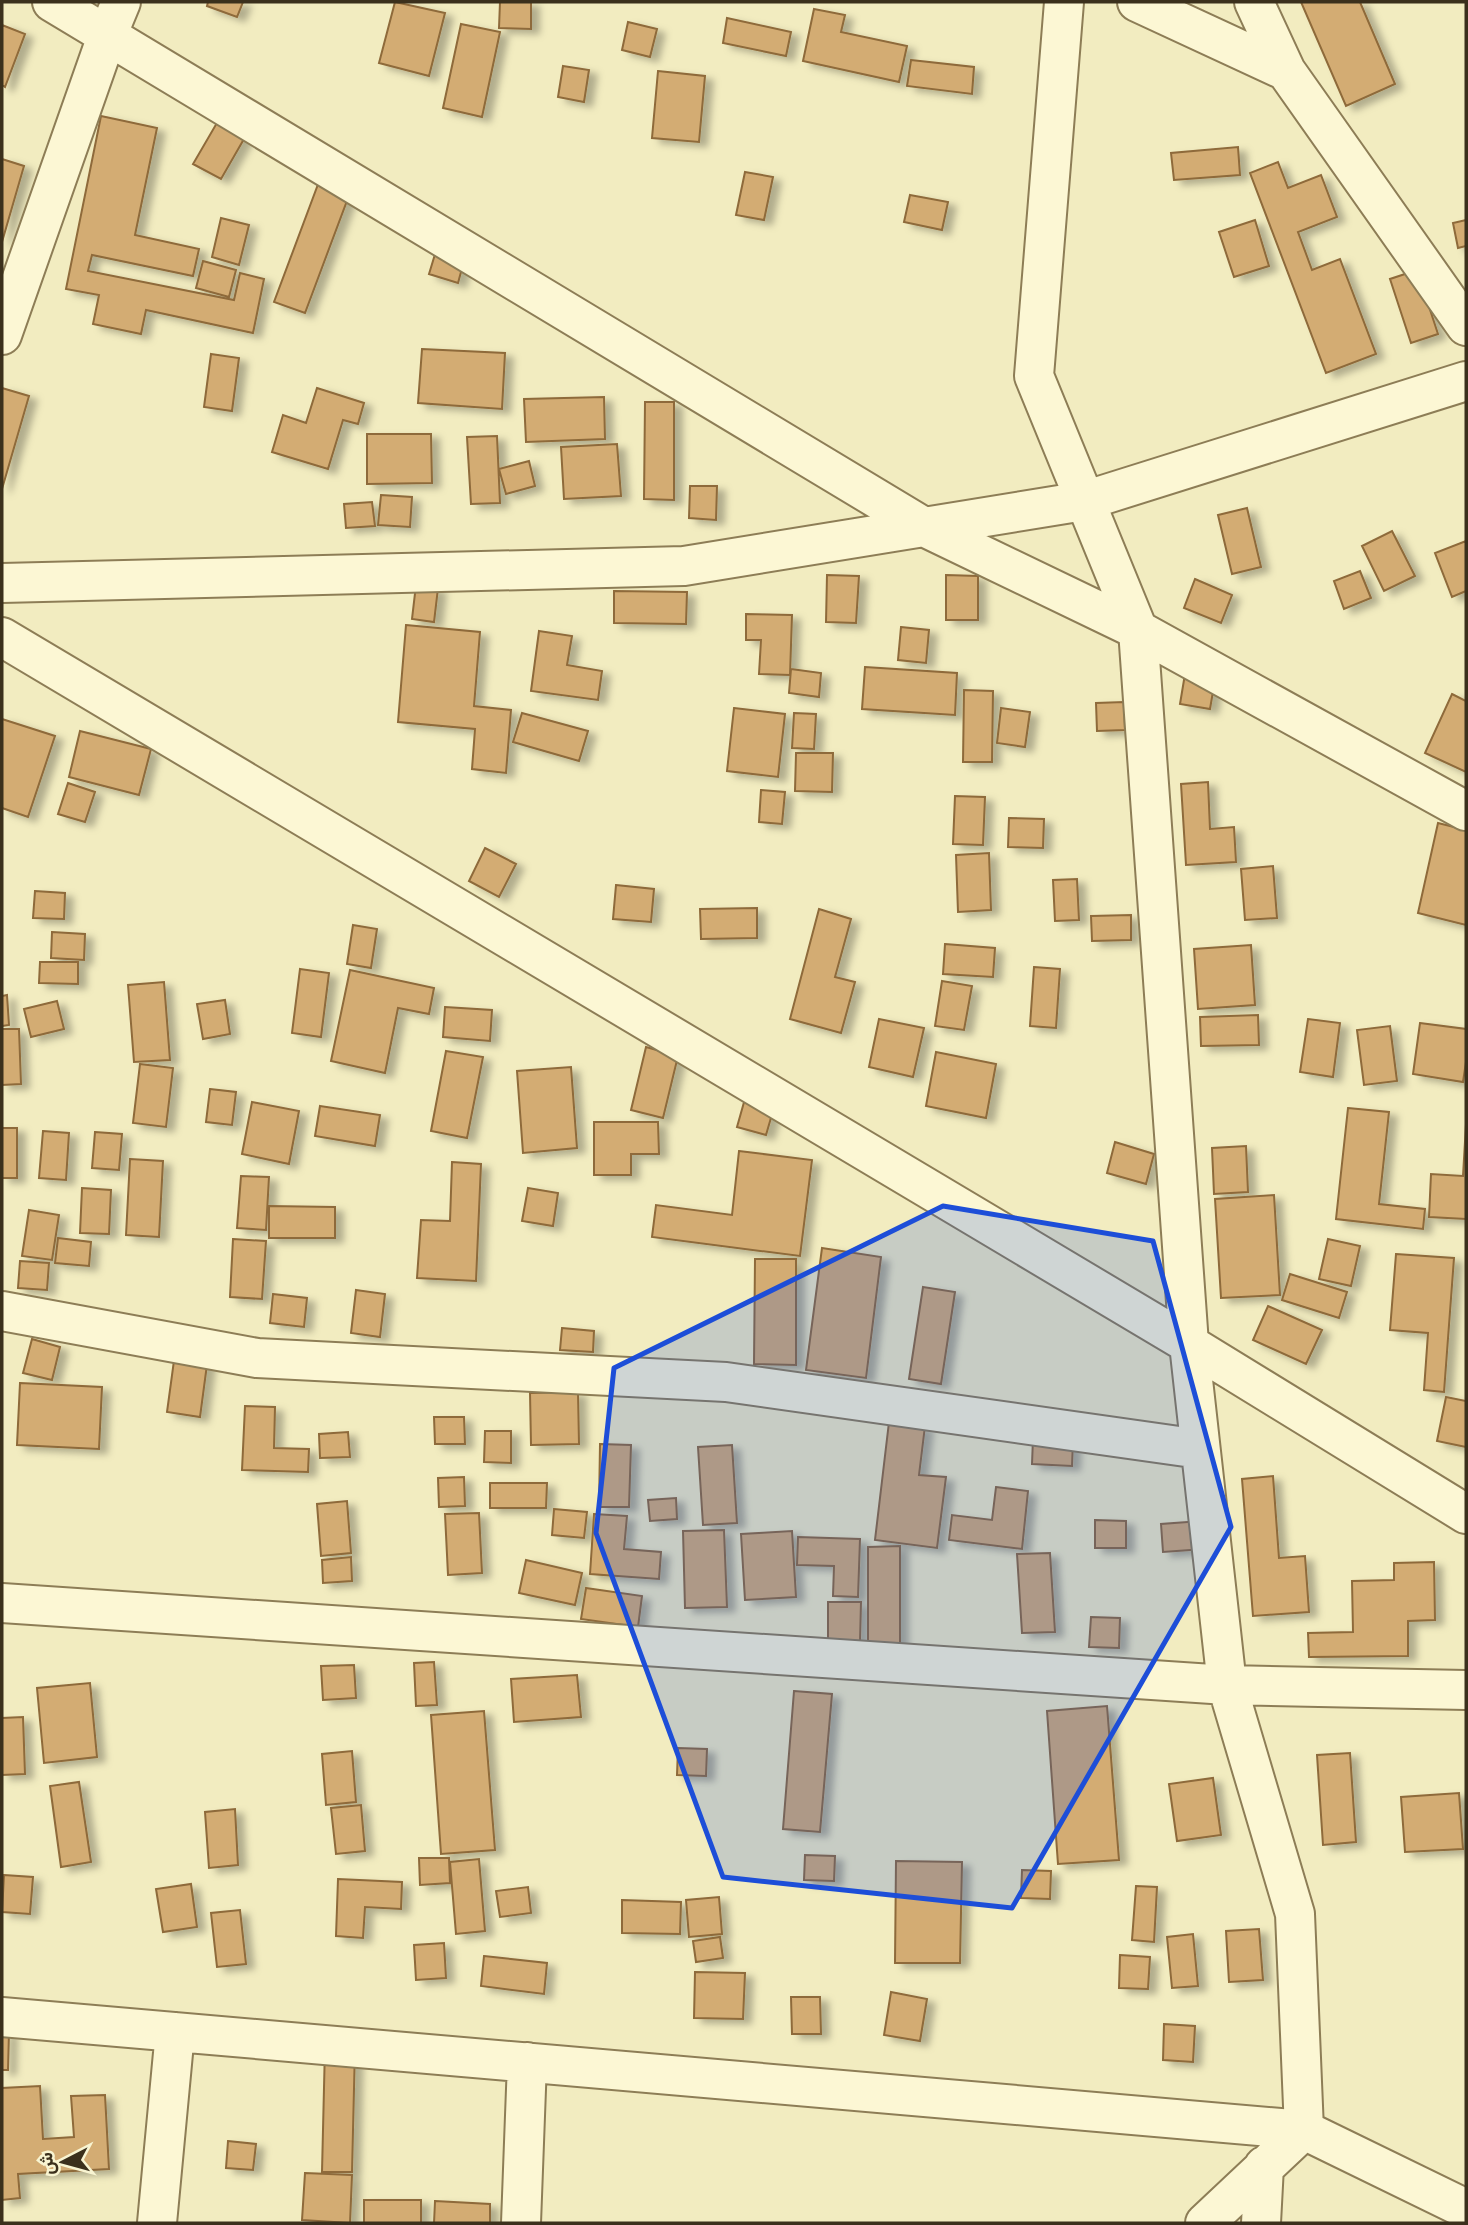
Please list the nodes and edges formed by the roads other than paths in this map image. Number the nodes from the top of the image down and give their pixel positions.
1 (52, 2) edge
2 (1064, 2) edge
3 (1137, 2) edge
4 (1254, 2) edge
5 (114, 19) edge
6 (1286, 71) junction
7 (1466, 326) edge
8 (2, 335) edge
9 (1466, 381) edge
10 (1084, 501) junction
11 (924, 527) junction
12 (2, 583) edge
13 (1138, 630) junction
14 (2, 637) edge
15 (1466, 811) edge
16 (2, 1311) edge
17 (1189, 1344) junction
18 (1200, 1449) junction
19 (1466, 1514) edge
20 (2, 1603) edge
21 (1227, 1685) junction
22 (1466, 1690) edge
23 (2, 2017) edge
24 (175, 2032) junction
25 (527, 2062) junction
26 (1304, 2130) junction
27 (1264, 2166) junction
28 (1466, 2209) edge
29 (156, 2223) edge
30 (521, 2223) edge
31 (1205, 2223) edge
32 (1261, 2223) edge

1 - 5 street
2 - 10 street
3 - 6 street
4 - 6 street
5 - 8 street
5 - 11 street
6 - 7 street
9 - 10 street
10 - 11 street
10 - 13 street
11 - 12 street
11 - 13 street
13 - 15 street
13 - 17 street
14 - 17 street
16 - 18 street
17 - 18 street
17 - 19 street
18 - 21 street
20 - 21 street
21 - 22 street
21 - 26 street
23 - 24 street
24 - 25 street
24 - 29 street
25 - 26 street
25 - 30 street
26 - 27 street
26 - 28 street
27 - 31 street
27 - 32 street

